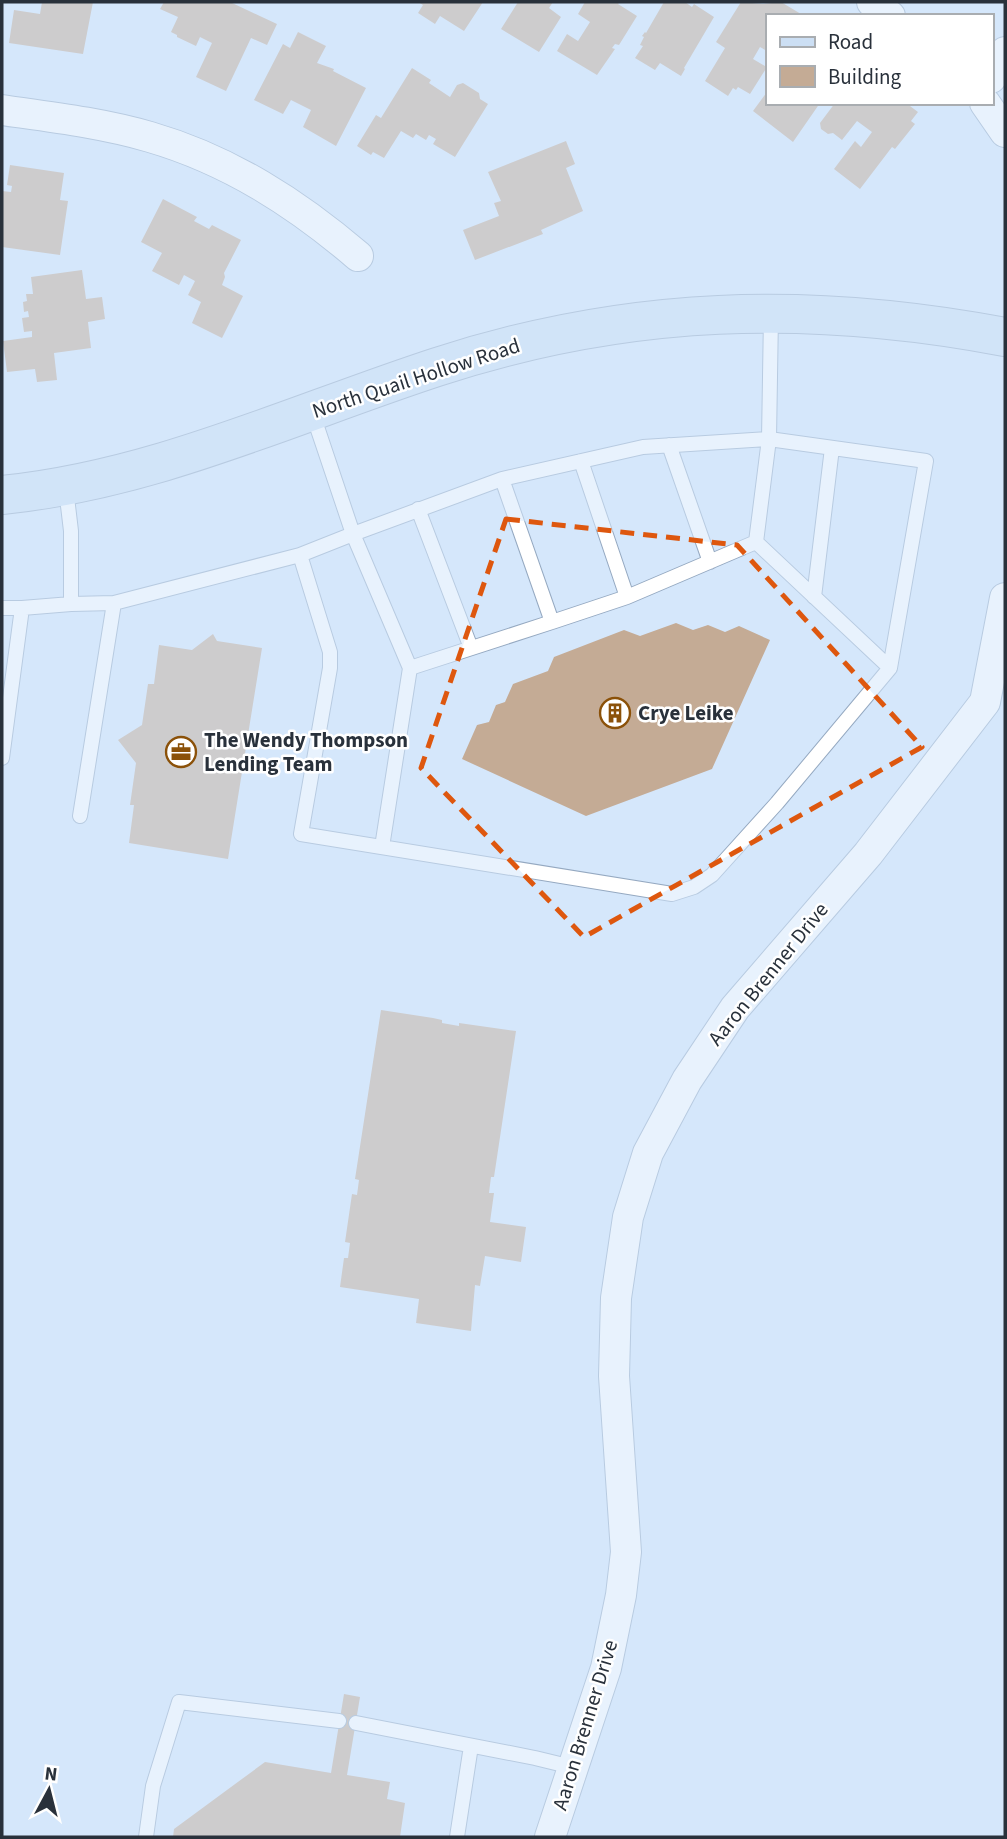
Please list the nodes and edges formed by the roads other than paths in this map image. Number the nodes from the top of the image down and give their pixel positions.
1 (872, 2) edge
2 (887, 14) edge
3 (1005, 52) edge
4 (993, 74) edge
5 (986, 105) edge
6 (2, 110) edge
7 (1005, 132) edge
8 (358, 257) dead end
9 (771, 312) junction
10 (1005, 337) edge
11 (312, 412) junction
12 (769, 439) junction
13 (669, 445) junction
14 (832, 448) junction
15 (582, 461) junction
16 (502, 479) junction
17 (66, 485) junction
18 (2, 495) edge
19 (418, 509) junction
20 (353, 534) junction
21 (756, 542) junction
22 (300, 555) junction
23 (710, 562) junction
24 (627, 597) junction
25 (814, 597) junction
26 (1005, 598) edge
27 (114, 603) junction
28 (71, 604) junction
29 (2, 608) edge
30 (22, 608) junction
31 (552, 622) junction
32 (471, 648) junction
33 (410, 668) junction
34 (890, 668) junction
35 (2, 758) edge
36 (80, 816) dead end
37 (382, 847) junction
38 (340, 1721) dead end
39 (356, 1723) dead end
40 (471, 1746) junction
41 (572, 1767) junction
42 (146, 1837) edge
43 (457, 1837) edge
44 (550, 1837) edge

1 - 2 street
3 - 4 street
5 - 7 street
6 - 8 street
9 - 10 street, North Quail Hollow Road
9 - 11 street, North Quail Hollow Road
9 - 12 lane
11 - 17 street, North Quail Hollow Road
11 - 20 lane
12 - 13 lane
12 - 14 lane
12 - 21 lane
13 - 15 lane
13 - 23 lane
14 - 25 lane
14 - 34 lane
15 - 16 lane
15 - 24 lane
16 - 19 lane
16 - 31 lane
17 - 18 street, North Quail Hollow Road
17 - 28 lane
19 - 20 lane
19 - 32 lane
20 - 22 lane
20 - 33 lane
21 - 23 lane
21 - 25 lane
22 - 27 lane
22 - 37 lane
23 - 24 lane
24 - 31 lane
25 - 34 lane
26 - 41 street, Aaron Brenner Drive
27 - 28 lane
27 - 36 lane
28 - 30 lane
29 - 30 lane
30 - 35 lane
31 - 32 lane
32 - 33 lane
33 - 37 lane
34 - 37 lane
38 - 42 lane
39 - 40 lane
40 - 41 lane
40 - 43 lane
41 - 44 street, Aaron Brenner Drive

